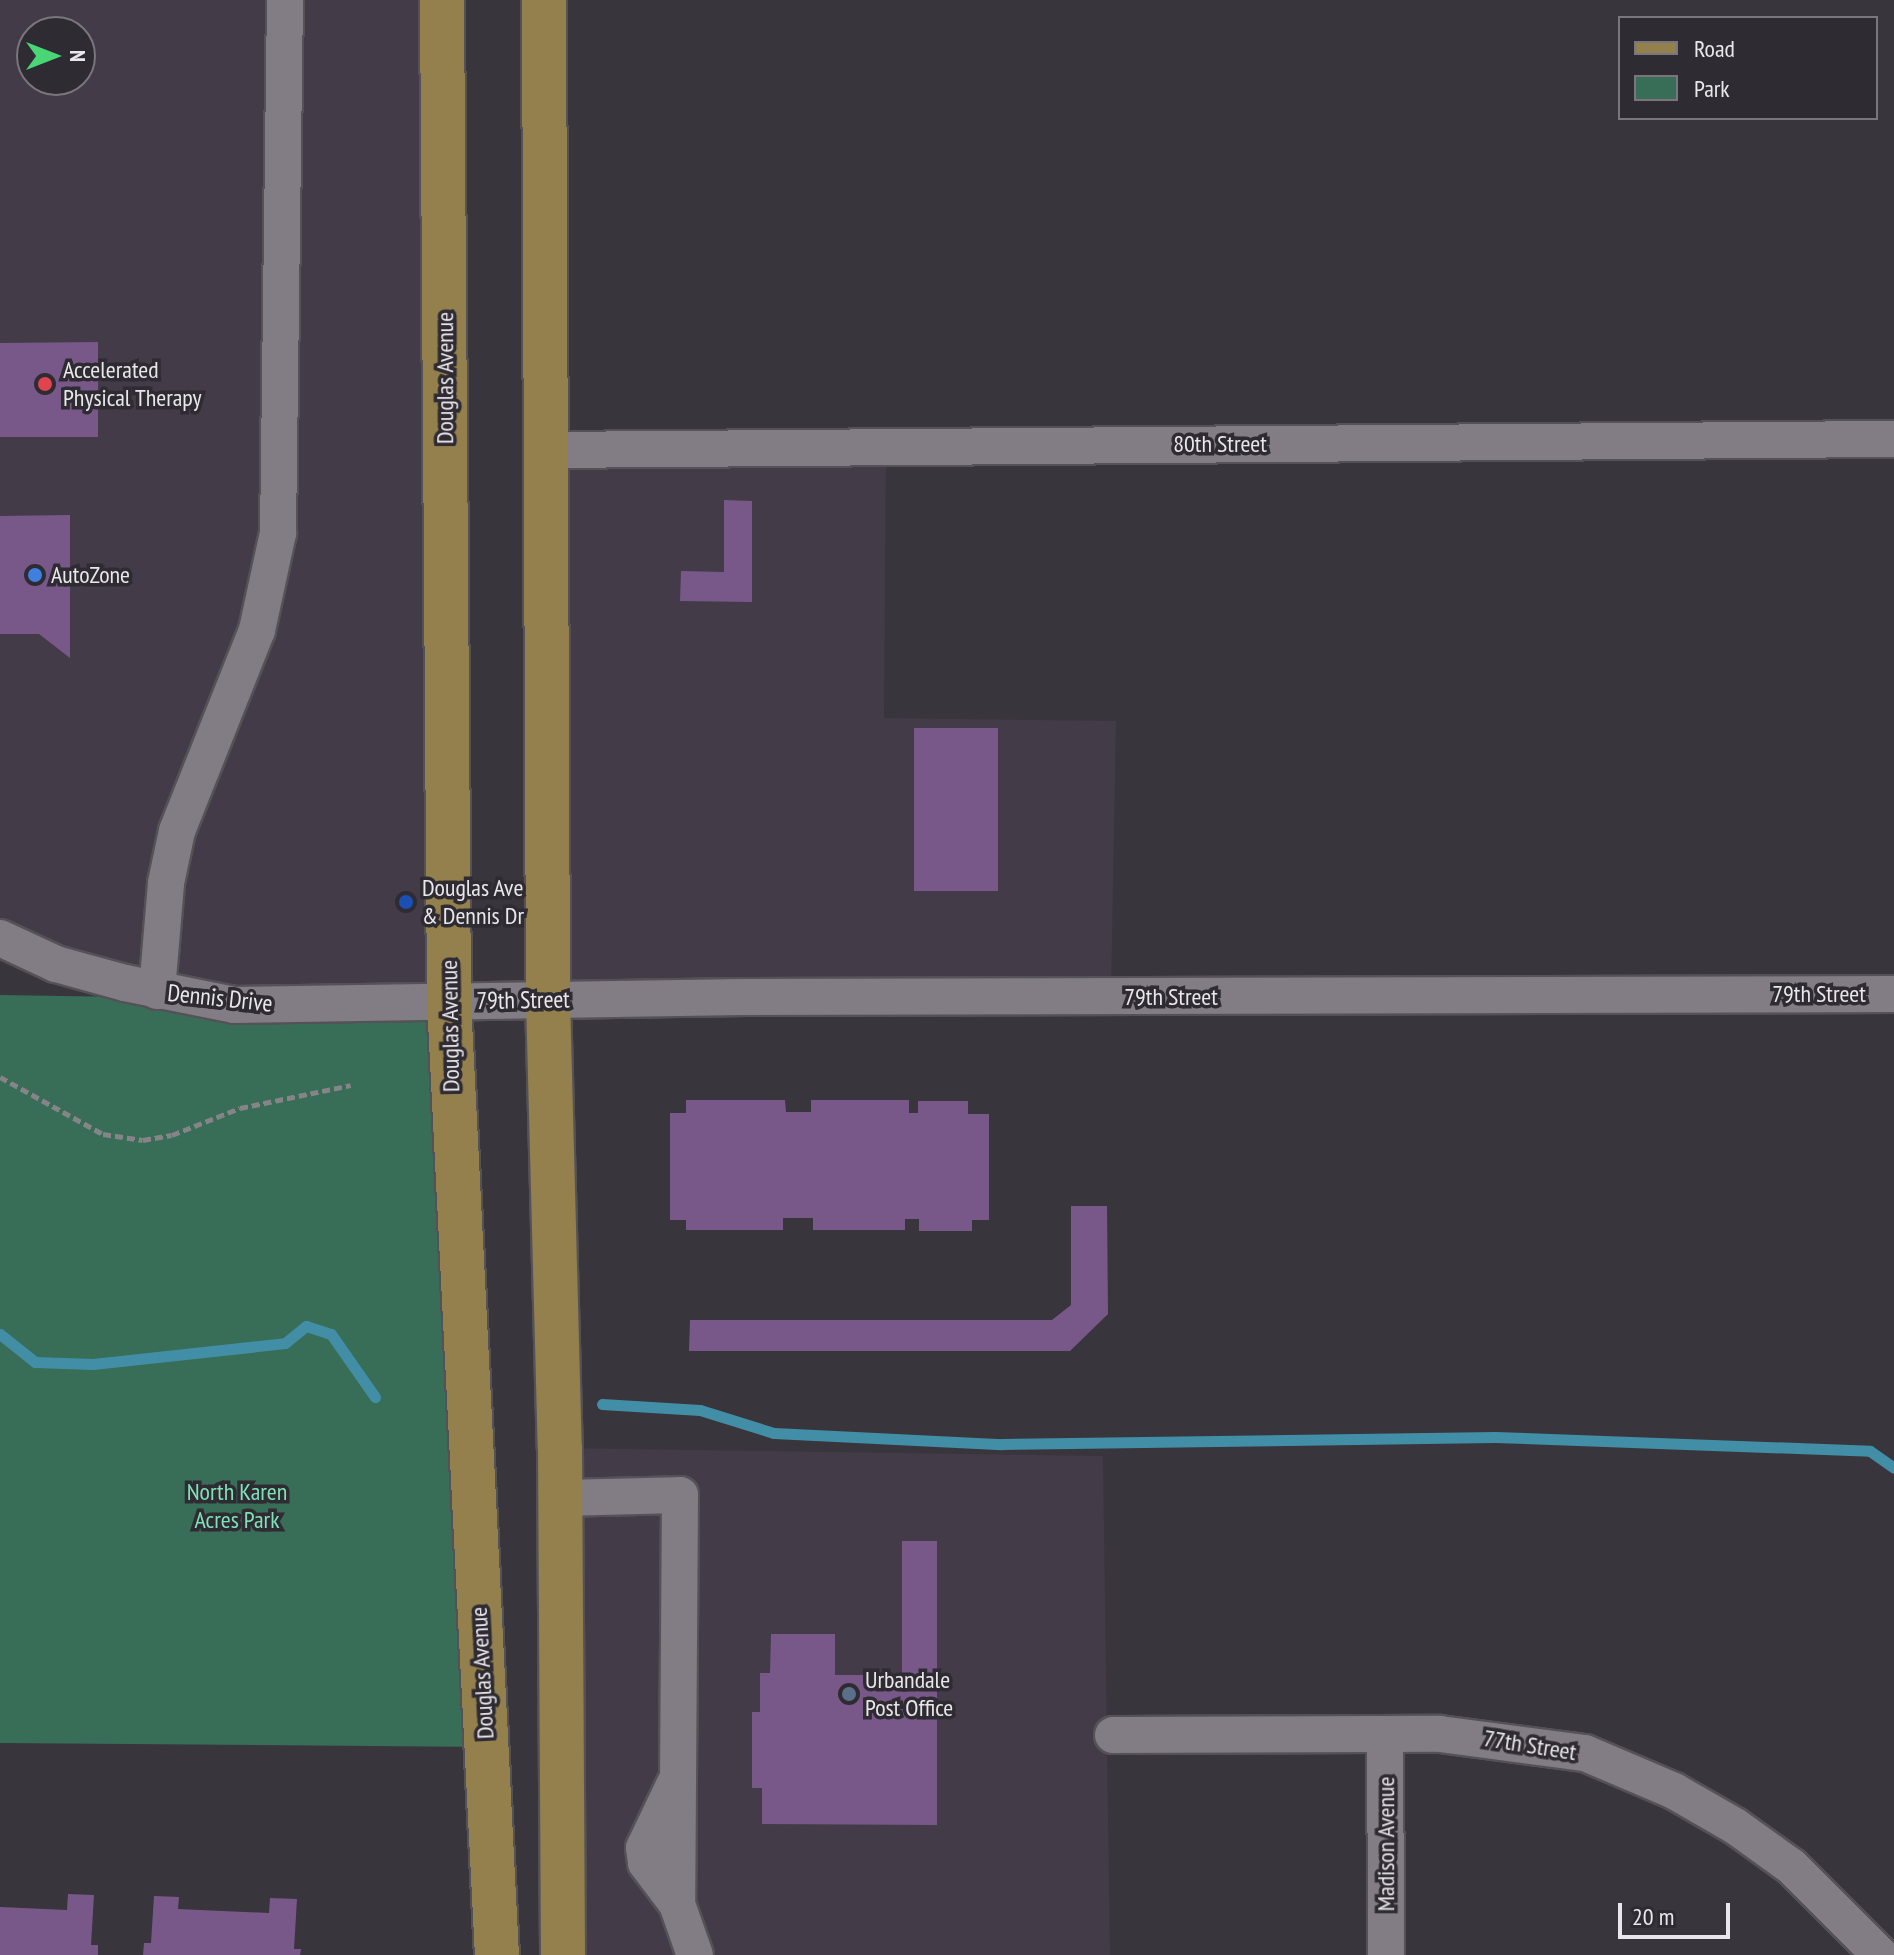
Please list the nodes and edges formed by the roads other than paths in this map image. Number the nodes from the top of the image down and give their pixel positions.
1 (285, 0) edge
2 (442, 0) edge
3 (544, 0) edge
4 (1894, 439) edge
5 (546, 450) junction
6 (0, 938) edge
7 (157, 991) junction
8 (1894, 994) edge
9 (548, 999) junction
10 (449, 1002) junction
11 (560, 1498) junction
12 (1385, 1734) junction
13 (1113, 1735) dead end
14 (497, 1955) edge
15 (563, 1955) edge
16 (695, 1955) edge
17 (1386, 1955) edge
18 (1880, 1955) edge

1 - 7 street
2 - 10 main road, Douglas Avenue
3 - 5 main road
4 - 5 street, 80th Street
5 - 9 main road
6 - 7 street, Dennis Drive
7 - 10 street, Dennis Drive
8 - 9 street, 79th Street
9 - 10 street, 79th Street
9 - 11 main road
10 - 14 main road, Douglas Avenue
11 - 15 main road
11 - 16 street
12 - 13 street, 77th Street
12 - 17 street, Madison Avenue
12 - 18 street, 77th Street

